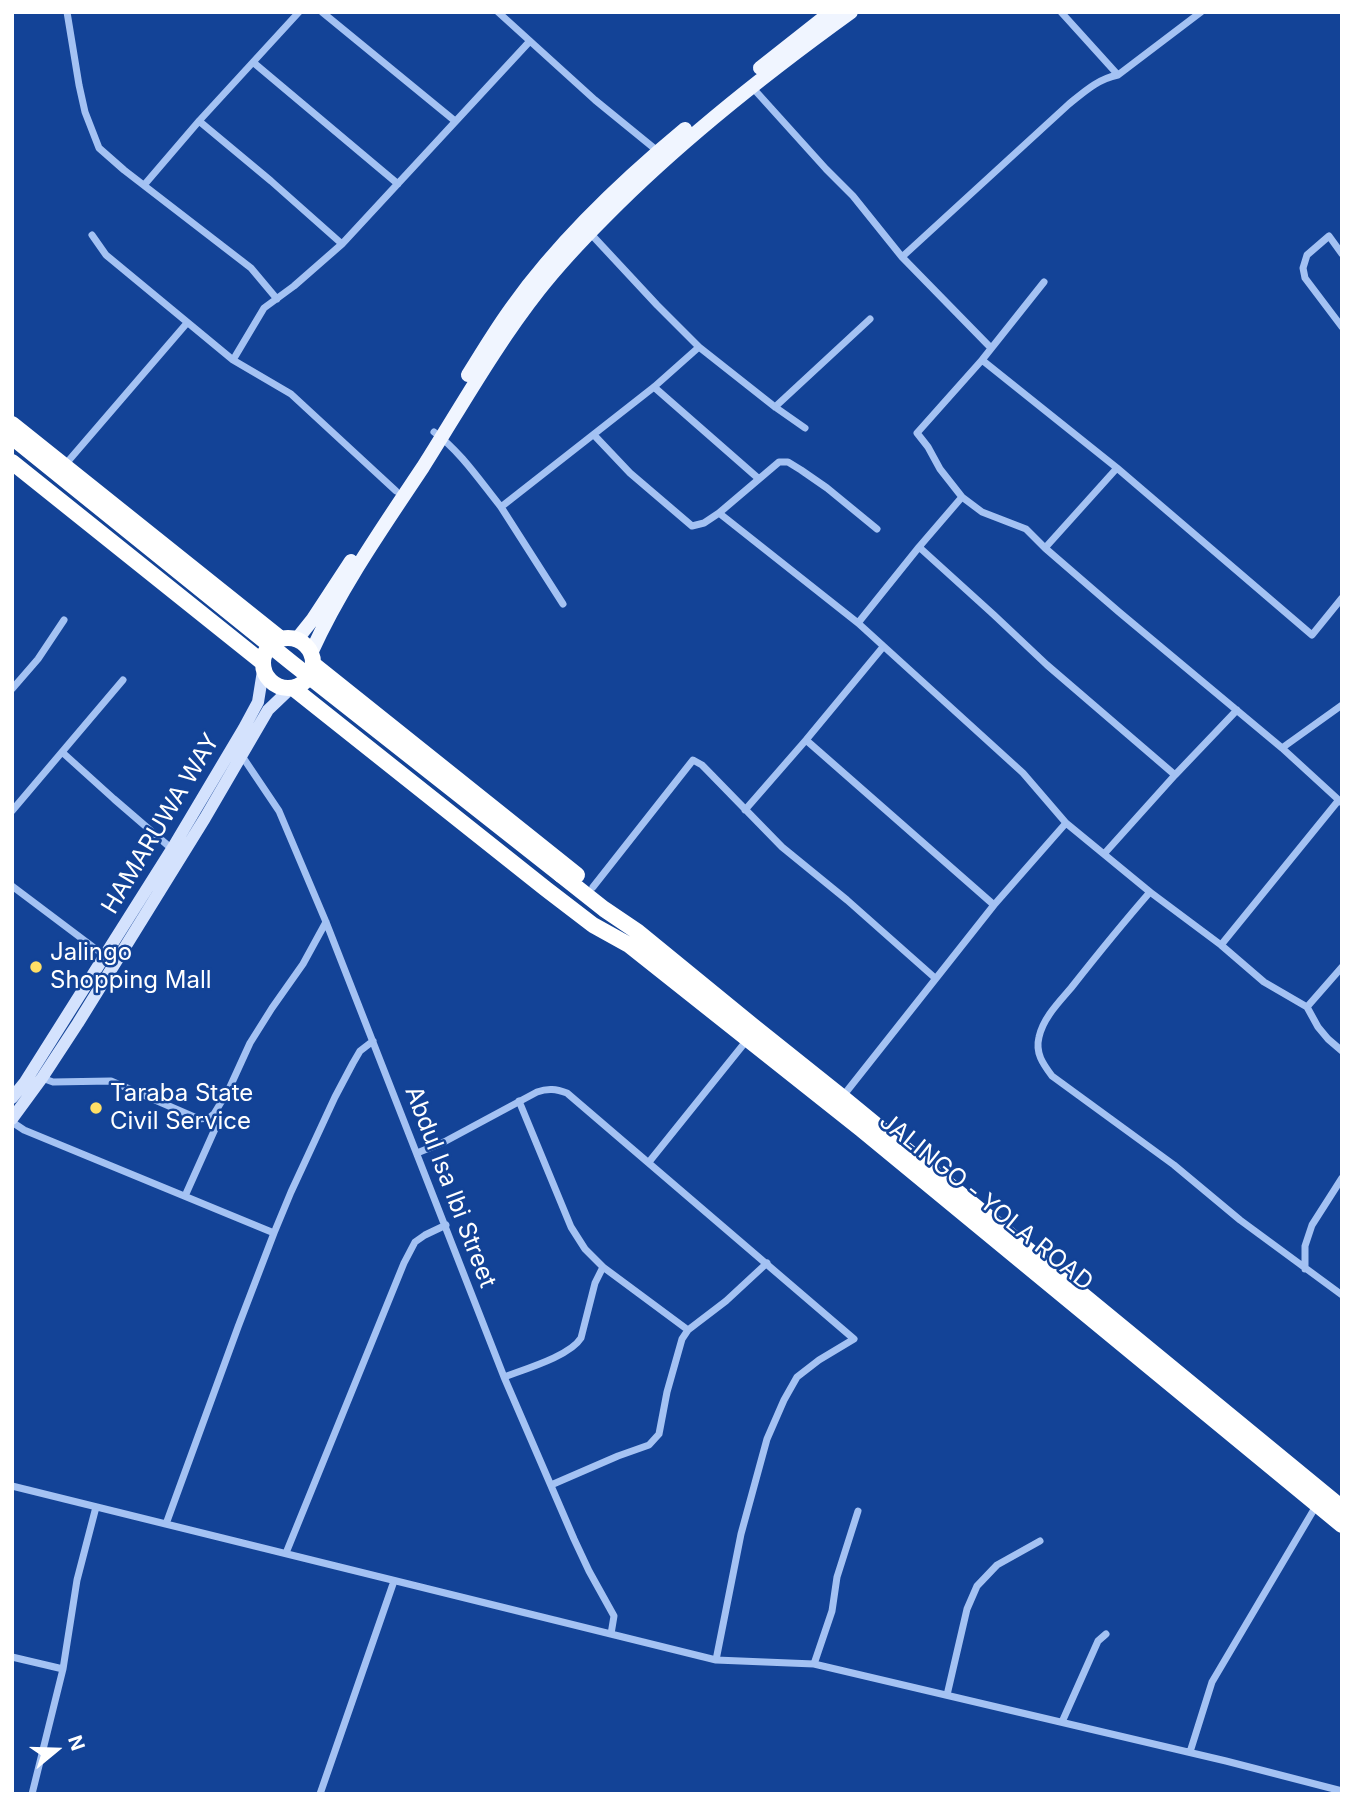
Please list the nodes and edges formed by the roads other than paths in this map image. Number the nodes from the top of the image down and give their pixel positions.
1 (67, 12) edge
2 (299, 12) edge
3 (322, 12) edge
4 (498, 12) edge
5 (851, 12) edge
6 (1061, 12) edge
7 (1200, 12) edge
8 (830, 16) edge
9 (530, 41) junction
10 (254, 63) junction
11 (1118, 75) junction
12 (751, 87) junction
13 (199, 121) junction
14 (455, 121) junction
15 (661, 155) junction
16 (145, 184) junction
17 (398, 184) junction
18 (590, 233) junction
19 (92, 235) dead end
20 (342, 244) junction
21 (1342, 254) edge
22 (902, 257) junction
23 (1044, 282) dead end
24 (277, 299) junction
25 (870, 320) dead end
26 (187, 323) junction
27 (1342, 327) edge
28 (699, 347) junction
29 (990, 348) junction
30 (233, 360) junction
31 (982, 360) junction
32 (654, 387) junction
33 (775, 407) junction
34 (12, 424) edge
35 (805, 428) dead end
36 (438, 435) junction
37 (594, 435) junction
38 (12, 437) edge
39 (12, 450) edge
40 (12, 463) edge
41 (64, 466) junction
42 (1117, 468) junction
43 (759, 479) junction
44 (396, 491) junction
45 (962, 497) junction
46 (501, 507) junction
47 (719, 513) junction
48 (877, 529) dead end
49 (919, 547) junction
50 (1045, 548) junction
51 (1342, 598) edge
52 (563, 604) dead end
53 (64, 620) dead end
54 (858, 623) junction
55 (289, 639) junction
56 (883, 648) junction
57 (312, 658) junction
58 (263, 667) junction
59 (123, 680) dead end
60 (12, 689) edge
61 (292, 689) junction
62 (1342, 705) edge
63 (1237, 710) junction
64 (806, 740) junction
65 (1282, 748) junction
66 (62, 752) junction
67 (242, 757) junction
68 (1175, 775) junction
69 (1340, 802) edge
70 (745, 810) junction
71 (12, 811) edge
72 (1066, 823) junction
73 (172, 849) junction
74 (1104, 854) junction
75 (558, 879) junction
76 (12, 886) edge
77 (593, 887) junction
78 (1150, 892) junction
79 (993, 905) junction
80 (326, 922) junction
81 (634, 938) junction
82 (1221, 945) junction
83 (105, 956) junction
84 (1342, 967) edge
85 (935, 978) junction
86 (1307, 1007) junction
87 (747, 1040) junction
88 (373, 1041) junction
89 (1342, 1051) edge
90 (42, 1078) junction
91 (842, 1097) junction
92 (12, 1098) edge
93 (519, 1101) junction
94 (209, 1118) junction
95 (12, 1121) edge
96 (417, 1153) junction
97 (649, 1162) junction
98 (1342, 1178) edge
99 (185, 1196) junction
100 (446, 1226) junction
101 (274, 1233) junction
102 (767, 1263) junction
103 (603, 1267) junction
104 (1305, 1269) junction
105 (1342, 1295) edge
106 (688, 1329) junction
107 (505, 1377) junction
108 (551, 1485) junction
109 (12, 1486) edge
110 (1317, 1505) junction
111 (96, 1507) junction
112 (1342, 1508) edge
113 (858, 1511) dead end
114 (166, 1524) junction
115 (1342, 1525) edge
116 (1040, 1541) dead end
117 (286, 1553) junction
118 (394, 1581) junction
119 (611, 1634) junction
120 (1106, 1634) dead end
121 (12, 1657) edge
122 (716, 1660) junction
123 (814, 1664) junction
124 (63, 1669) junction
125 (947, 1695) junction
126 (1062, 1722) junction
127 (1190, 1752) junction
128 (1342, 1791) edge
129 (32, 1794) edge
130 (320, 1794) edge

1 - 16 street
2 - 10 street
3 - 14 street
4 - 9 street
5 - 8 main road
6 - 11 street
7 - 11 street
8 - 12 main road
8 - 15 main road
9 - 14 street
9 - 15 street
10 - 13 street
10 - 17 street
11 - 22 street
12 - 15 main road
12 - 22 street
13 - 16 street
13 - 20 street
14 - 17 street
15 - 18 main road
15 - 36 main road
16 - 24 street
17 - 20 street
18 - 28 street
18 - 36 main road
19 - 26 street
20 - 24 street
21 - 27 street
22 - 29 street
23 - 29 street
24 - 30 street
25 - 33 street
26 - 30 street
26 - 41 street
28 - 32 street
28 - 33 street
29 - 31 street
30 - 44 street
31 - 42 street
31 - 45 street
32 - 37 street
32 - 43 street
33 - 35 street
34 - 41 highway
36 - 44 main road
36 - 46 street
36 - 57 main road
37 - 46 street
37 - 47 street
38 - 75 highway, bridge
39 - 75 highway
40 - 58 highway
41 - 55 highway
42 - 50 street
42 - 51 street
43 - 47 street
43 - 48 street
44 - 55 main road
45 - 49 street
45 - 50 street
46 - 52 street
47 - 54 street
49 - 54 street
49 - 68 street
50 - 63 street
53 - 60 street
54 - 56 street
55 - 57 highway
55 - 58 highway
56 - 64 street
56 - 72 street
57 - 61 highway
57 - 77 highway
58 - 61 highway
58 - 73 main road, HAMARUWA WAY
59 - 66 street
61 - 67 main road
61 - 81 highway, JALINGO - YOLA ROAD
62 - 65 street
63 - 65 street
63 - 68 street
64 - 70 street
64 - 79 street
65 - 69 street
66 - 71 street
66 - 73 street
67 - 80 street, Abdul Isa Ibi Street
67 - 90 main road
68 - 74 street
69 - 82 street
70 - 77 street
70 - 85 street
72 - 74 street
72 - 79 street
73 - 83 main road, HAMARUWA WAY
74 - 78 street
75 - 81 highway
76 - 83 street
77 - 81 highway
78 - 82 street
78 - 104 street
79 - 85 street
80 - 88 street, Abdul Isa Ibi Street
80 - 94 street
81 - 87 highway, JALINGO - YOLA ROAD
81 - 91 highway
82 - 86 street
83 - 92 main road, HAMARUWA WAY
84 - 86 street
85 - 91 street
86 - 89 street
87 - 97 street
87 - 110 highway, JALINGO - YOLA ROAD
88 - 96 street, Abdul Isa Ibi Street
88 - 101 street
90 - 94 street
90 - 95 main road
91 - 112 highway
93 - 96 street
93 - 97 street
93 - 103 street
94 - 99 street
95 - 99 street
96 - 100 street, Abdul Isa Ibi Street
97 - 102 street
98 - 104 street
99 - 101 street
100 - 107 street, Abdul Isa Ibi Street
100 - 117 street
101 - 114 street
102 - 106 street
102 - 122 street
103 - 106 street
103 - 107 street
104 - 105 street
106 - 108 street
107 - 108 street, Abdul Isa Ibi Street
108 - 119 street, Abdul Isa Ibi Street
109 - 111 street
110 - 115 highway, JALINGO - YOLA ROAD
110 - 127 street
111 - 114 street
111 - 124 street
113 - 123 street
114 - 117 street
116 - 125 street
117 - 118 street
118 - 119 street
118 - 130 street
119 - 122 street
120 - 126 street
121 - 124 street
122 - 123 street
123 - 125 street
124 - 129 street
125 - 126 street
126 - 127 street
127 - 128 street

